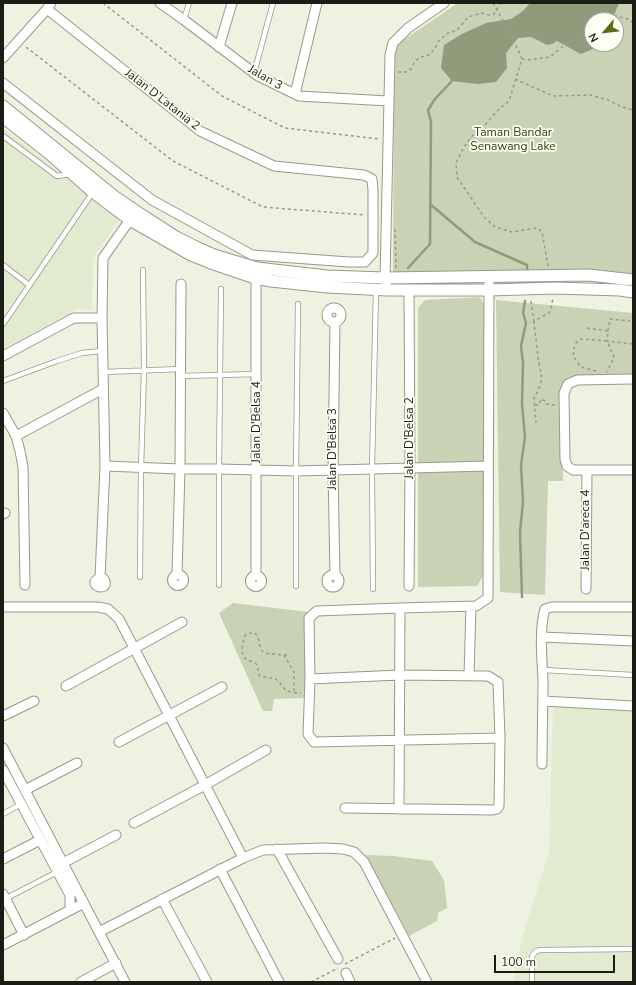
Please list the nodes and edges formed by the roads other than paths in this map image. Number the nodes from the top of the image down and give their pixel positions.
1 (160, 3) edge
2 (189, 3) edge
3 (232, 3) edge
4 (273, 3) edge
5 (317, 3) edge
6 (444, 3) edge
7 (49, 6) edge
8 (184, 20) junction
9 (219, 47) junction
10 (3, 58) edge
11 (254, 73) junction
12 (3, 83) edge
13 (295, 94) junction
14 (388, 102) junction
15 (3, 106) edge
16 (3, 117) edge
17 (3, 136) edge
18 (72, 174) junction
19 (93, 192) junction
20 (133, 216) junction
21 (3, 265) edge
22 (143, 270) dead end
23 (256, 273) junction
24 (489, 278) junction
25 (633, 280) edge
26 (181, 284) dead end
27 (29, 285) junction
28 (383, 286) junction
29 (221, 290) dead end
30 (409, 290) junction
31 (489, 290) junction
32 (633, 292) edge
33 (298, 304) dead end
34 (102, 318) junction
35 (335, 322) dead end
36 (3, 324) edge
37 (102, 351) junction
38 (3, 356) edge
39 (144, 371) junction
40 (104, 372) junction
41 (181, 373) junction
42 (257, 374) junction
43 (220, 375) junction
44 (633, 379) edge
45 (3, 381) edge
46 (103, 389) junction
47 (3, 413) edge
48 (16, 436) junction
49 (105, 466) junction
50 (488, 466) junction
51 (141, 468) junction
52 (410, 468) junction
53 (219, 469) junction
54 (372, 469) junction
55 (180, 470) junction
56 (256, 470) junction
57 (333, 470) junction
58 (587, 470) junction
59 (633, 470) edge
60 (296, 471) junction
61 (177, 575) dead end
62 (256, 575) dead end
63 (335, 576) dead end
64 (140, 577) dead end
65 (100, 578) dead end
66 (25, 585) dead end
67 (219, 585) dead end
68 (296, 586) dead end
69 (409, 586) dead end
70 (373, 588) dead end
71 (586, 589) dead end
72 (471, 606) junction
73 (3, 607) edge
74 (633, 607) edge
75 (400, 608) junction
76 (182, 622) dead end
77 (542, 637) junction
78 (633, 641) edge
79 (134, 649) junction
80 (543, 670) junction
81 (633, 675) edge
82 (400, 676) junction
83 (469, 676) junction
84 (310, 679) junction
85 (66, 686) dead end
86 (222, 687) dead end
87 (34, 701) dead end
88 (543, 702) junction
89 (633, 706) edge
90 (169, 715) junction
91 (3, 716) edge
92 (500, 738) junction
93 (400, 741) junction
94 (119, 742) dead end
95 (3, 748) edge
96 (266, 750) dead end
97 (76, 763) dead end
98 (542, 764) dead end
99 (4, 773) edge
100 (205, 785) junction
101 (25, 790) junction
102 (21, 804) junction
103 (345, 808) dead end
104 (399, 809) junction
105 (3, 814) edge
106 (134, 823) dead end
107 (116, 835) dead end
108 (40, 840) junction
109 (277, 849) junction
110 (243, 858) junction
111 (3, 859) edge
112 (63, 863) junction
113 (220, 869) junction
114 (57, 872) junction
115 (4, 896) edge
116 (162, 899) junction
117 (84, 903) junction
118 (70, 910) junction
119 (99, 932) junction
120 (24, 935) junction
121 (3, 945) edge
122 (633, 949) edge
123 (338, 959) dead end
124 (116, 963) junction
125 (346, 973) dead end
126 (81, 982) edge
127 (126, 982) edge
128 (207, 982) edge
129 (279, 982) edge
130 (350, 982) edge
131 (427, 982) edge
132 (532, 982) edge

1 - 8 street, Jalan 3
2 - 8 lane
3 - 9 street
4 - 11 lane
5 - 13 street
6 - 14 street
7 - 10 street
7 - 12 street, Jalan D’Latania 2
8 - 9 street, Jalan 3
9 - 11 street, Jalan 3
11 - 13 street, Jalan 3
13 - 14 street, Jalan 3
14 - 28 street
15 - 20 street
16 - 18 street
17 - 18 lane
18 - 19 street
19 - 20 street
19 - 27 lane
20 - 23 street
20 - 34 street
21 - 27 lane
22 - 39 lane
23 - 28 street
23 - 42 street, Jalan D'Belsa 4
24 - 25 street
24 - 28 street
24 - 31 street
26 - 41 street
27 - 36 lane
28 - 30 street
28 - 54 lane
29 - 43 lane
30 - 31 street
30 - 52 street, Jalan D'Belsa 2
31 - 32 street
31 - 50 street
33 - 60 lane
34 - 37 street
34 - 38 street
35 - 57 street, Jalan D'Belsa 3
37 - 40 street
37 - 45 lane
39 - 40 lane
39 - 41 lane
39 - 51 lane
40 - 46 street
41 - 43 lane
41 - 55 street
42 - 43 lane
42 - 56 street, Jalan D'Belsa 4
43 - 53 lane
44 - 58 street
46 - 48 street
46 - 49 street
47 - 48 street
48 - 66 street
49 - 51 street
49 - 65 street
50 - 52 street
50 - 72 street
51 - 55 street
51 - 64 lane
52 - 54 street
52 - 69 street, Jalan D'Belsa 2
53 - 55 street
53 - 56 street
53 - 67 lane
54 - 57 street
54 - 70 lane
55 - 61 street
56 - 60 street
56 - 62 street, Jalan D'Belsa 4
57 - 60 street
57 - 63 street, Jalan D'Belsa 3
58 - 59 street
58 - 71 street, Jalan D'areca 4
60 - 68 lane
72 - 75 street
72 - 83 street
73 - 79 street
74 - 77 street
75 - 82 street
75 - 84 street
76 - 79 street
77 - 78 street
77 - 80 street
79 - 85 street
79 - 90 street
80 - 81 lane
80 - 88 street
82 - 83 street
82 - 84 street
82 - 93 street
83 - 92 street
84 - 93 street
86 - 90 street
87 - 91 street
88 - 89 street
88 - 98 street
90 - 94 street
90 - 100 street
92 - 93 street
92 - 104 street
93 - 104 street
95 - 101 street
96 - 100 street
97 - 101 street
99 - 102 street
100 - 106 street
100 - 110 street
101 - 112 street
102 - 105 lane
102 - 108 street
103 - 104 street
107 - 112 street
108 - 111 street
108 - 114 street
109 - 110 street
109 - 123 street
109 - 131 street
110 - 113 street
112 - 117 street
113 - 116 street
113 - 129 street
114 - 115 lane
114 - 118 street
115 - 120 street
116 - 119 street
116 - 128 street
117 - 118 street
117 - 119 street
118 - 120 street
119 - 124 street
120 - 121 street
122 - 132 lane
124 - 126 street
124 - 127 street
125 - 130 street

